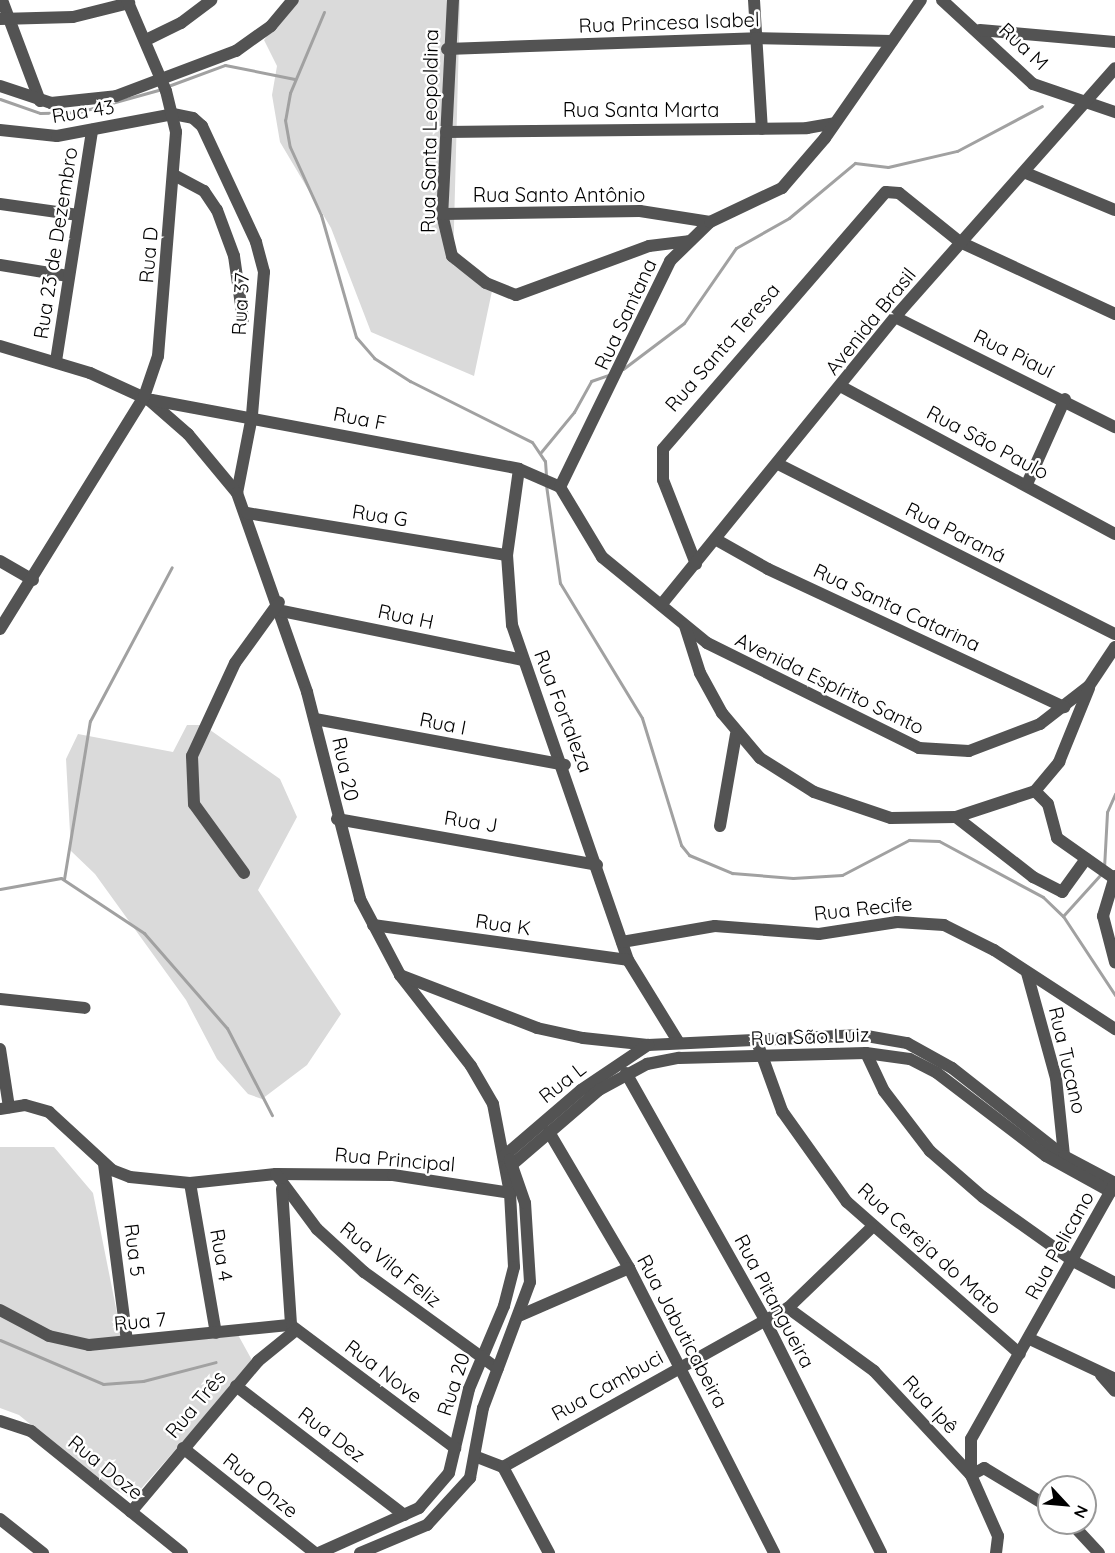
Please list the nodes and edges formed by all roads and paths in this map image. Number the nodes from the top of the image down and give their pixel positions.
1 (2, 0) edge
2 (211, 0) edge
3 (293, 0) edge
4 (453, 0) edge
5 (754, 0) edge
6 (921, 0) edge
7 (942, 0) edge
8 (128, 1) edge
9 (3, 20) edge
10 (979, 30) junction
11 (756, 38) junction
12 (146, 40) junction
13 (892, 41) junction
14 (1115, 42) edge
15 (447, 49) junction
16 (1115, 68) edge
17 (161, 80) junction
18 (0, 86) edge
19 (1088, 100) junction
20 (40, 101) junction
21 (1115, 112) edge
22 (173, 114) junction
23 (835, 123) junction
24 (762, 129) junction
25 (0, 130) edge
26 (92, 130) junction
27 (446, 132) junction
28 (1026, 173) junction
29 (174, 175) junction
30 (0, 204) edge
31 (1115, 210) edge
32 (442, 214) junction
33 (78, 215) junction
34 (710, 222) junction
35 (687, 241) junction
36 (960, 242) junction
37 (0, 265) edge
38 (68, 276) junction
39 (1115, 314) edge
40 (896, 317) junction
41 (243, 318) dead end
42 (0, 346) edge
43 (56, 361) junction
44 (842, 387) junction
45 (146, 398) junction
46 (1065, 399) junction
47 (252, 416) junction
48 (1115, 427) edge
49 (778, 464) junction
50 (519, 470) junction
51 (1027, 484) junction
52 (560, 487) junction
53 (237, 493) junction
54 (247, 513) junction
55 (1115, 534) edge
56 (715, 538) junction
57 (507, 555) junction
58 (0, 561) edge
59 (696, 564) junction
60 (33, 580) junction
61 (662, 605) junction
62 (281, 606) junction
63 (685, 626) junction
64 (0, 629) edge
65 (1115, 634) edge
66 (1115, 646) edge
67 (522, 660) junction
68 (1089, 686) junction
69 (1064, 707) junction
70 (315, 718) junction
71 (736, 734) junction
72 (565, 765) junction
73 (1035, 791) junction
74 (956, 817) junction
75 (337, 819) junction
76 (720, 826) dead end
77 (1086, 859) junction
78 (597, 865) junction
79 (244, 873) dead end
80 (1115, 877) edge
81 (373, 925) junction
82 (622, 942) junction
83 (628, 960) junction
84 (1115, 962) edge
85 (1027, 973) junction
86 (399, 975) junction
87 (0, 999) edge
88 (85, 1008) dead end
89 (1115, 1029) edge
90 (756, 1039) junction
91 (679, 1043) junction
92 (648, 1045) junction
93 (0, 1049) edge
94 (867, 1053) junction
95 (762, 1057) junction
96 (626, 1073) junction
97 (5, 1108) edge
98 (549, 1132) junction
99 (504, 1156) junction
100 (1064, 1156) junction
101 (104, 1164) junction
102 (511, 1167) junction
103 (276, 1174) junction
104 (190, 1183) junction
105 (1114, 1186) edge
106 (282, 1189) junction
107 (510, 1192) junction
108 (872, 1228) junction
109 (1073, 1261) junction
110 (629, 1268) junction
111 (1115, 1283) edge
112 (788, 1308) junction
113 (0, 1310) edge
114 (521, 1316) junction
115 (765, 1320) junction
116 (293, 1328) junction
117 (216, 1334) junction
118 (1030, 1339) junction
119 (127, 1341) junction
120 (1020, 1354) junction
121 (481, 1358) junction
122 (681, 1366) junction
123 (1094, 1367) junction
124 (498, 1369) junction
125 (1115, 1378) edge
126 (236, 1386) junction
127 (1115, 1391) edge
128 (0, 1421) edge
129 (183, 1448) junction
130 (455, 1448) junction
131 (477, 1457) junction
132 (503, 1467) junction
133 (971, 1475) junction
134 (1037, 1500) edge
135 (131, 1512) junction
136 (402, 1517) junction
137 (0, 1519) edge
138 (1082, 1535) edge
139 (380, 1549) edge
140 (322, 1552) edge
141 (43, 1553) edge
142 (182, 1553) edge
143 (360, 1553) edge
144 (549, 1553) edge
145 (774, 1553) edge
146 (881, 1553) edge
147 (996, 1553) edge
148 (1099, 1553) edge

1 - 9 street
2 - 12 street
3 - 17 street
4 - 15 street, Rua Santa Leopoldina
5 - 11 street
6 - 13 street, Rua Santana
7 - 10 street, Rua M
8 - 9 street
8 - 12 street, Rua D
9 - 20 street
10 - 14 street
10 - 19 street, Rua M
11 - 13 street, Rua Princesa Isabel
11 - 15 street, Rua Princesa Isabel
11 - 24 street
12 - 17 street, Rua D
13 - 23 street, Rua Santana
15 - 27 street, Rua Santa Leopoldina
16 - 19 street, Avenida Brasil
17 - 20 street
17 - 22 street, Rua D
18 - 20 street
19 - 21 street, Rua M
19 - 28 street, Avenida Brasil
22 - 26 street, Rua 43
22 - 29 street, Rua D
22 - 47 street, Rua 37
23 - 24 street, Rua Santa Marta
23 - 34 street, Rua Santana
24 - 27 street, Rua Santa Marta
25 - 26 street, Rua 43
26 - 33 street, Rua 23 de Dezembro
27 - 32 street, Rua Santa Leopoldina
28 - 31 street
28 - 36 street, Avenida Brasil
29 - 41 street
29 - 45 street, Rua D
30 - 33 street
32 - 34 street, Rua Santo Antônio
32 - 35 street, Rua Santa Leopoldina
33 - 38 street, Rua 23 de Dezembro
34 - 35 street, Rua Santana
35 - 52 street, Rua Santana
36 - 39 street
36 - 40 street, Avenida Brasil
36 - 59 street, Rua Santa Teresa
37 - 38 street
38 - 43 street, Rua 23 de Dezembro
40 - 44 street, Avenida Brasil
40 - 46 street, Rua Piauí
42 - 43 street, Rua 20
43 - 45 street, Rua 20
44 - 49 street, Avenida Brasil
44 - 51 street, Rua São Paulo
45 - 47 street, Rua F
45 - 53 street, Rua 20
45 - 60 street
46 - 48 street, Rua Piauí
46 - 51 street
47 - 50 street, Rua F
47 - 53 street, Rua 37
49 - 56 street, Avenida Brasil
49 - 65 street, Rua Paraná
50 - 52 street, Rua F
50 - 57 street, Rua Fortaleza
51 - 55 street, Rua São Paulo
52 - 61 street, Avenida Espírito Santo
53 - 54 street, Rua 20
54 - 57 street, Rua G
54 - 62 street, Rua 20
56 - 59 street, Avenida Brasil
56 - 69 street, Rua Santa Catarina
57 - 67 street, Rua Fortaleza
58 - 60 street
59 - 61 street, Avenida Brasil
60 - 64 street
61 - 63 street, Avenida Espírito Santo
62 - 67 street, Rua H
62 - 70 street, Rua 20
62 - 79 street
63 - 69 street, Avenida Espírito Santo
63 - 71 street
66 - 68 street, Avenida Espírito Santo
67 - 72 street, Rua Fortaleza
68 - 69 street, Avenida Espírito Santo
68 - 73 street
70 - 72 street, Rua I
70 - 75 street, Rua 20
71 - 74 street
71 - 76 street
72 - 78 street, Rua Fortaleza
73 - 74 street
73 - 77 street
74 - 77 street
75 - 78 street, Rua J
75 - 81 street, Rua 20
77 - 80 street
78 - 82 street, Rua Fortaleza
80 - 84 street
81 - 83 street, Rua K
81 - 86 street, Rua 20
82 - 83 street, Rua Fortaleza
82 - 85 street, Rua Recife
83 - 91 street
85 - 89 street, Rua Recife
85 - 100 street, Rua Tucano
86 - 92 street, Rua São Luiz
86 - 99 street, Rua 20
87 - 88 street
90 - 91 street, Rua São Luiz
90 - 95 street, Rua Cereja do Mato
90 - 100 street, Rua São Luiz
91 - 92 street, Rua São Luiz
92 - 99 street, Rua L
93 - 97 street
94 - 95 street, Rua São Luiz
94 - 105 street, Rua São Luiz
94 - 109 street
95 - 96 street, Rua São Luiz
95 - 108 street, Rua Cereja do Mato
96 - 98 street, Rua São Luiz
96 - 115 street, Rua Pitangueira
97 - 101 street
98 - 102 street, Rua São Luiz
98 - 110 street, Rua Jabuticabeira
99 - 102 street, Rua 20
100 - 105 street, Rua São Luiz
101 - 104 street, Rua Principal
101 - 119 street, Rua 5
102 - 107 street, Rua 20
102 - 114 street, Rua 20
103 - 104 street, Rua Principal
103 - 106 street, Rua Vila Feliz
103 - 107 street, Rua Principal
104 - 117 street, Rua 4
105 - 109 street, Rua Pelicano
106 - 116 street
106 - 121 street, Rua Vila Feliz
107 - 121 street, Rua 20
108 - 112 street, Rua Cambuci
108 - 120 street, Rua Cereja do Mato
109 - 111 street
109 - 118 street, Rua Pelicano
110 - 114 street
110 - 122 street, Rua Jabuticabeira
112 - 115 street, Rua Cambuci
112 - 133 street, Rua Ipê
113 - 119 street, Rua 7
114 - 124 street, Rua 20
115 - 122 street, Rua Cambuci
115 - 146 street, Rua Pitangueira
116 - 117 street, Rua 7
116 - 126 street, Rua Três
116 - 130 street, Rua Nove
117 - 119 street, Rua 7
118 - 120 street, Rua Pelicano
118 - 123 street
120 - 133 street, Rua Pelicano
121 - 124 street, Rua Vila Feliz
121 - 130 street, Rua 20
122 - 132 street, Rua Cambuci
122 - 145 street, Rua Jabuticabeira
123 - 125 street
123 - 127 street
124 - 131 street, Rua 20
126 - 129 street, Rua Três
126 - 136 street, Rua Dez
128 - 135 street, Rua Doze
129 - 135 street, Rua Três
129 - 140 street, Rua Onze
130 - 136 street, Rua 20
131 - 132 street
131 - 139 street, Rua 20
132 - 144 street
133 - 134 street
133 - 147 street, Rua Pelicano
135 - 142 street, Rua Doze
136 - 139 street
136 - 140 street, Rua 20
137 - 141 street
138 - 148 street
139 - 143 street, Rua 20

